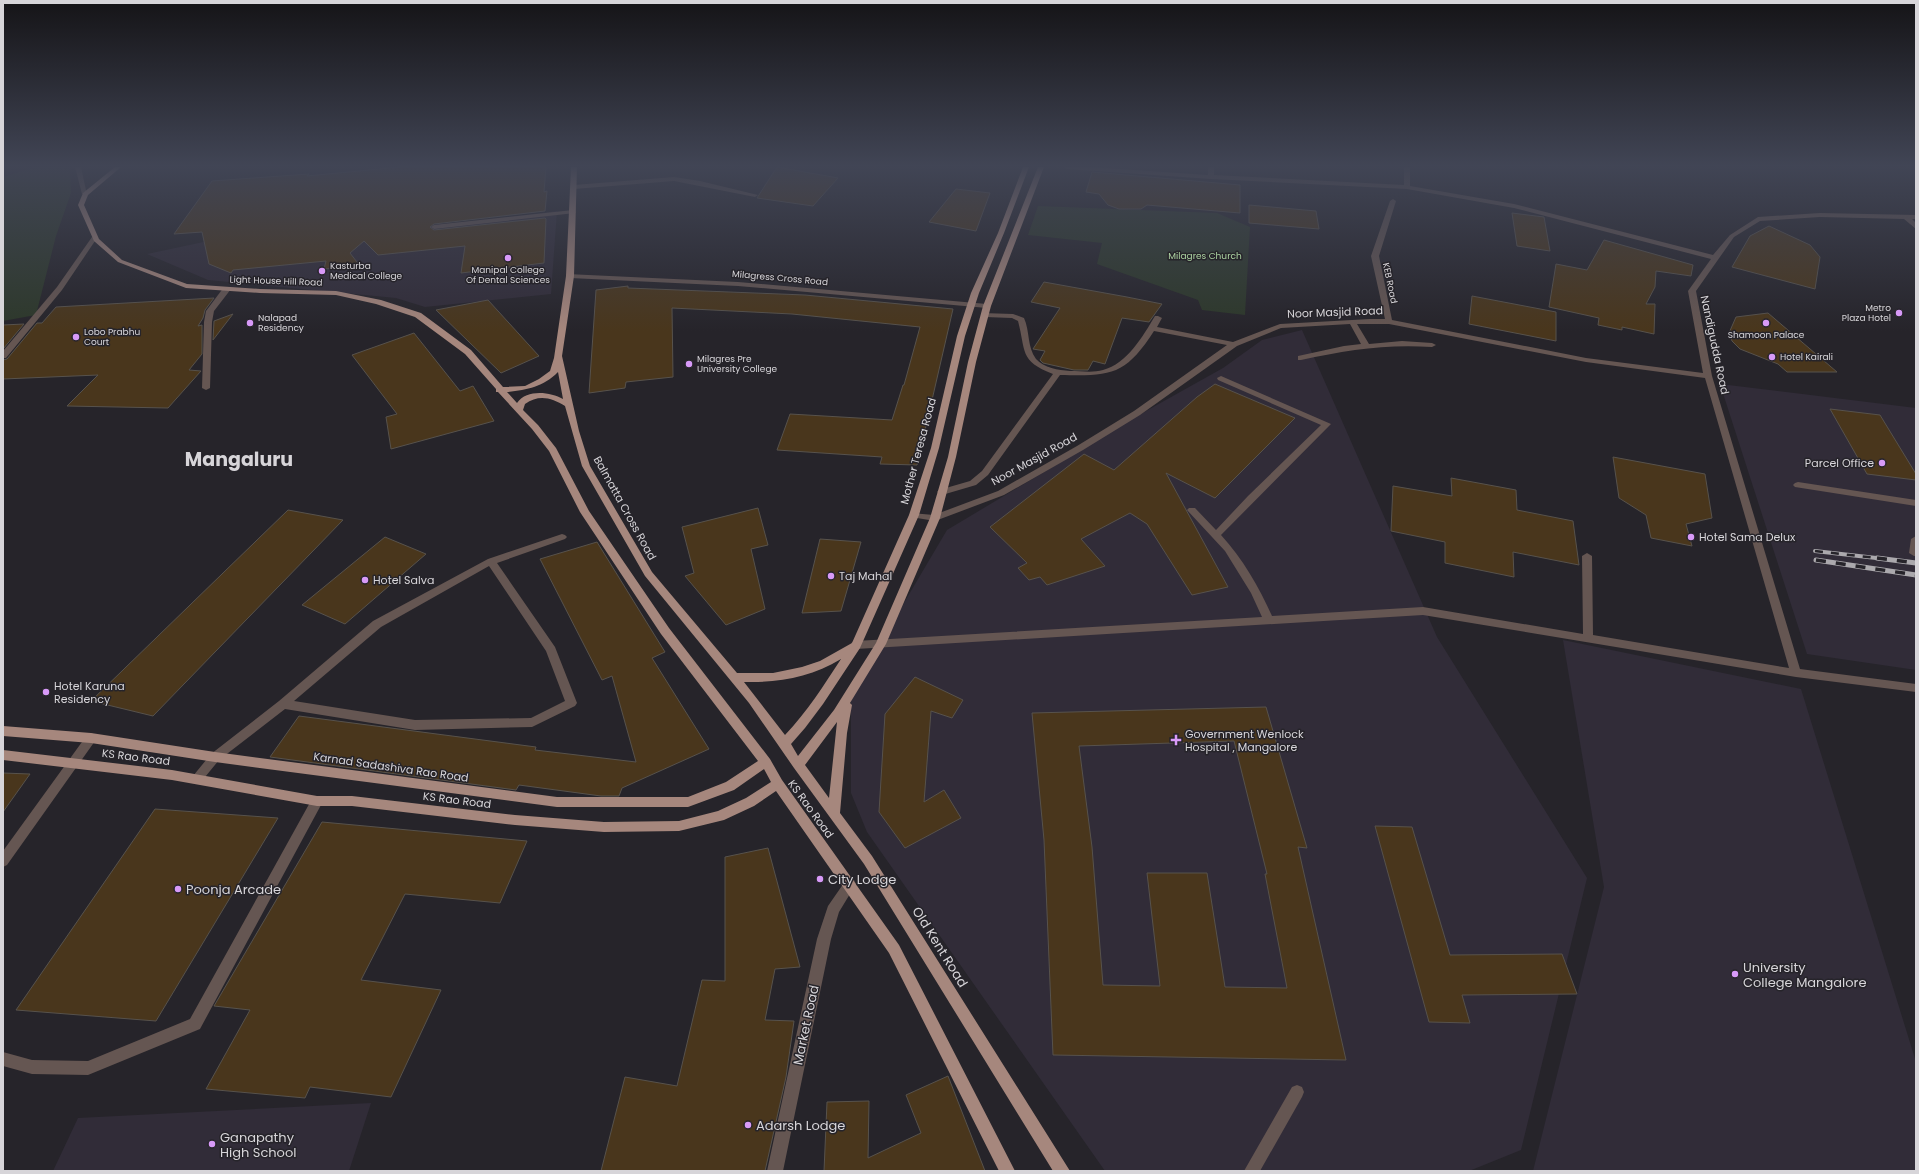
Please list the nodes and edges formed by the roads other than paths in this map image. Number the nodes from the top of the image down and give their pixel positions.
1 (88, 222) edge
2 (482, 222) edge
3 (573, 222) edge
4 (1004, 222) edge
5 (1021, 222) edge
6 (1386, 222) edge
7 (1575, 222) edge
8 (1754, 222) edge
9 (434, 227) dead end
10 (94, 238) junction
11 (1715, 258) junction
12 (570, 276) junction
13 (226, 289) junction
14 (971, 305) junction
15 (986, 310) junction
16 (1158, 318) dead end
17 (1352, 322) junction
18 (1389, 322) junction
19 (1152, 328) junction
20 (1234, 344) junction
21 (1432, 345) dead end
22 (1367, 346) junction
23 (3, 356) edge
24 (558, 356) junction
25 (1301, 358) dead end
26 (1058, 373) junction
27 (1708, 376) junction
28 (1221, 378) dead end
29 (206, 388) dead end
30 (499, 390) junction
31 (570, 405) junction
32 (519, 411) junction
33 (1798, 485) dead end
34 (942, 492) junction
35 (1916, 503) edge
36 (1192, 510) dead end
37 (914, 515) junction
38 (935, 518) junction
39 (1215, 536) junction
40 (562, 537) dead end
41 (1916, 539) edge
42 (1914, 553) dead end
43 (1587, 556) dead end
44 (491, 561) junction
45 (1270, 620) junction
46 (1588, 639) junction
47 (881, 644) junction
48 (856, 645) junction
49 (1796, 673) junction
50 (733, 677) junction
51 (1916, 688) edge
52 (847, 699) junction
53 (283, 704) junction
54 (3, 731) edge
55 (91, 738) junction
56 (784, 743) junction
57 (3, 755) edge
58 (215, 756) junction
59 (766, 762) junction
60 (73, 763) junction
61 (798, 765) junction
62 (196, 779) junction
63 (778, 784) junction
64 (317, 801) junction
65 (834, 813) junction
66 (3, 862) edge
67 (850, 884) junction
68 (3, 1059) edge
69 (1297, 1092) dead end
70 (775, 1171) edge
71 (1007, 1171) edge
72 (1062, 1171) edge
73 (1252, 1171) edge

1 - 10 main road, Light House Hill Road
2 - 9 street
3 - 12 main road, Balmatta Cross Road
4 - 14 main road, Mother Teresa Road
5 - 15 main road
6 - 18 street, KEB Road
7 - 11 street
8 - 11 street, Nandigudda Road
10 - 13 main road, Light House Hill Road
10 - 23 street
11 - 27 street, Nandigudda Road
12 - 14 street, Milagress Cross Road
12 - 24 main road, Balmatta Cross Road
13 - 29 street
13 - 30 main road, Light House Hill Road
14 - 15 street, Milagress Cross Road
14 - 37 main road, Mother Teresa Road
15 - 26 street, Milagress Cross Road
15 - 34 main road
16 - 19 street
17 - 18 street, Noor Masjid Road
17 - 20 street, Noor Masjid Road
17 - 22 street
18 - 27 street, Noor Masjid Road
19 - 20 street
19 - 26 street
20 - 38 street, Noor Masjid Road
21 - 22 street
22 - 25 street
24 - 30 main road
24 - 31 main road, Balmatta Cross Road
26 - 34 street
27 - 49 street, Nandigudda Road
28 - 39 street
30 - 32 main road, Light House Hill Road
31 - 32 main road
31 - 50 main road, Balmatta Cross Road
32 - 59 main road, Light House Hill Road
33 - 35 street
34 - 38 main road
36 - 39 street
37 - 38 street, Noor Masjid Road
37 - 48 main road, Mother Teresa Road
38 - 47 main road
39 - 45 street
40 - 44 street
41 - 42 street
43 - 46 street
44 - 53 street
44 - 53 street
45 - 46 street
45 - 47 street
46 - 49 street
47 - 48 street
47 - 52 main road
48 - 50 main road
48 - 56 main road, Mother Teresa Road
49 - 51 street
50 - 56 main road, Balmatta Cross Road
52 - 61 main road
52 - 65 main road
53 - 58 street
54 - 55 main road, Karnad Sadashiva Rao Road
55 - 58 main road, Karnad Sadashiva Rao Road
55 - 60 street
56 - 61 main road, Old Kent Road
57 - 60 main road, KS Rao Road
58 - 59 main road, Karnad Sadashiva Rao Road
58 - 62 street
59 - 63 main road, Light House Hill Road
60 - 62 main road, KS Rao Road
60 - 66 street
61 - 65 main road, Old Kent Road
62 - 64 main road, KS Rao Road
63 - 64 main road, KS Rao Road
63 - 67 main road, KS Rao Road
64 - 68 street
65 - 72 main road, Old Kent Road
67 - 70 street, Market Road
67 - 71 main road, KS Rao Road
69 - 73 street

